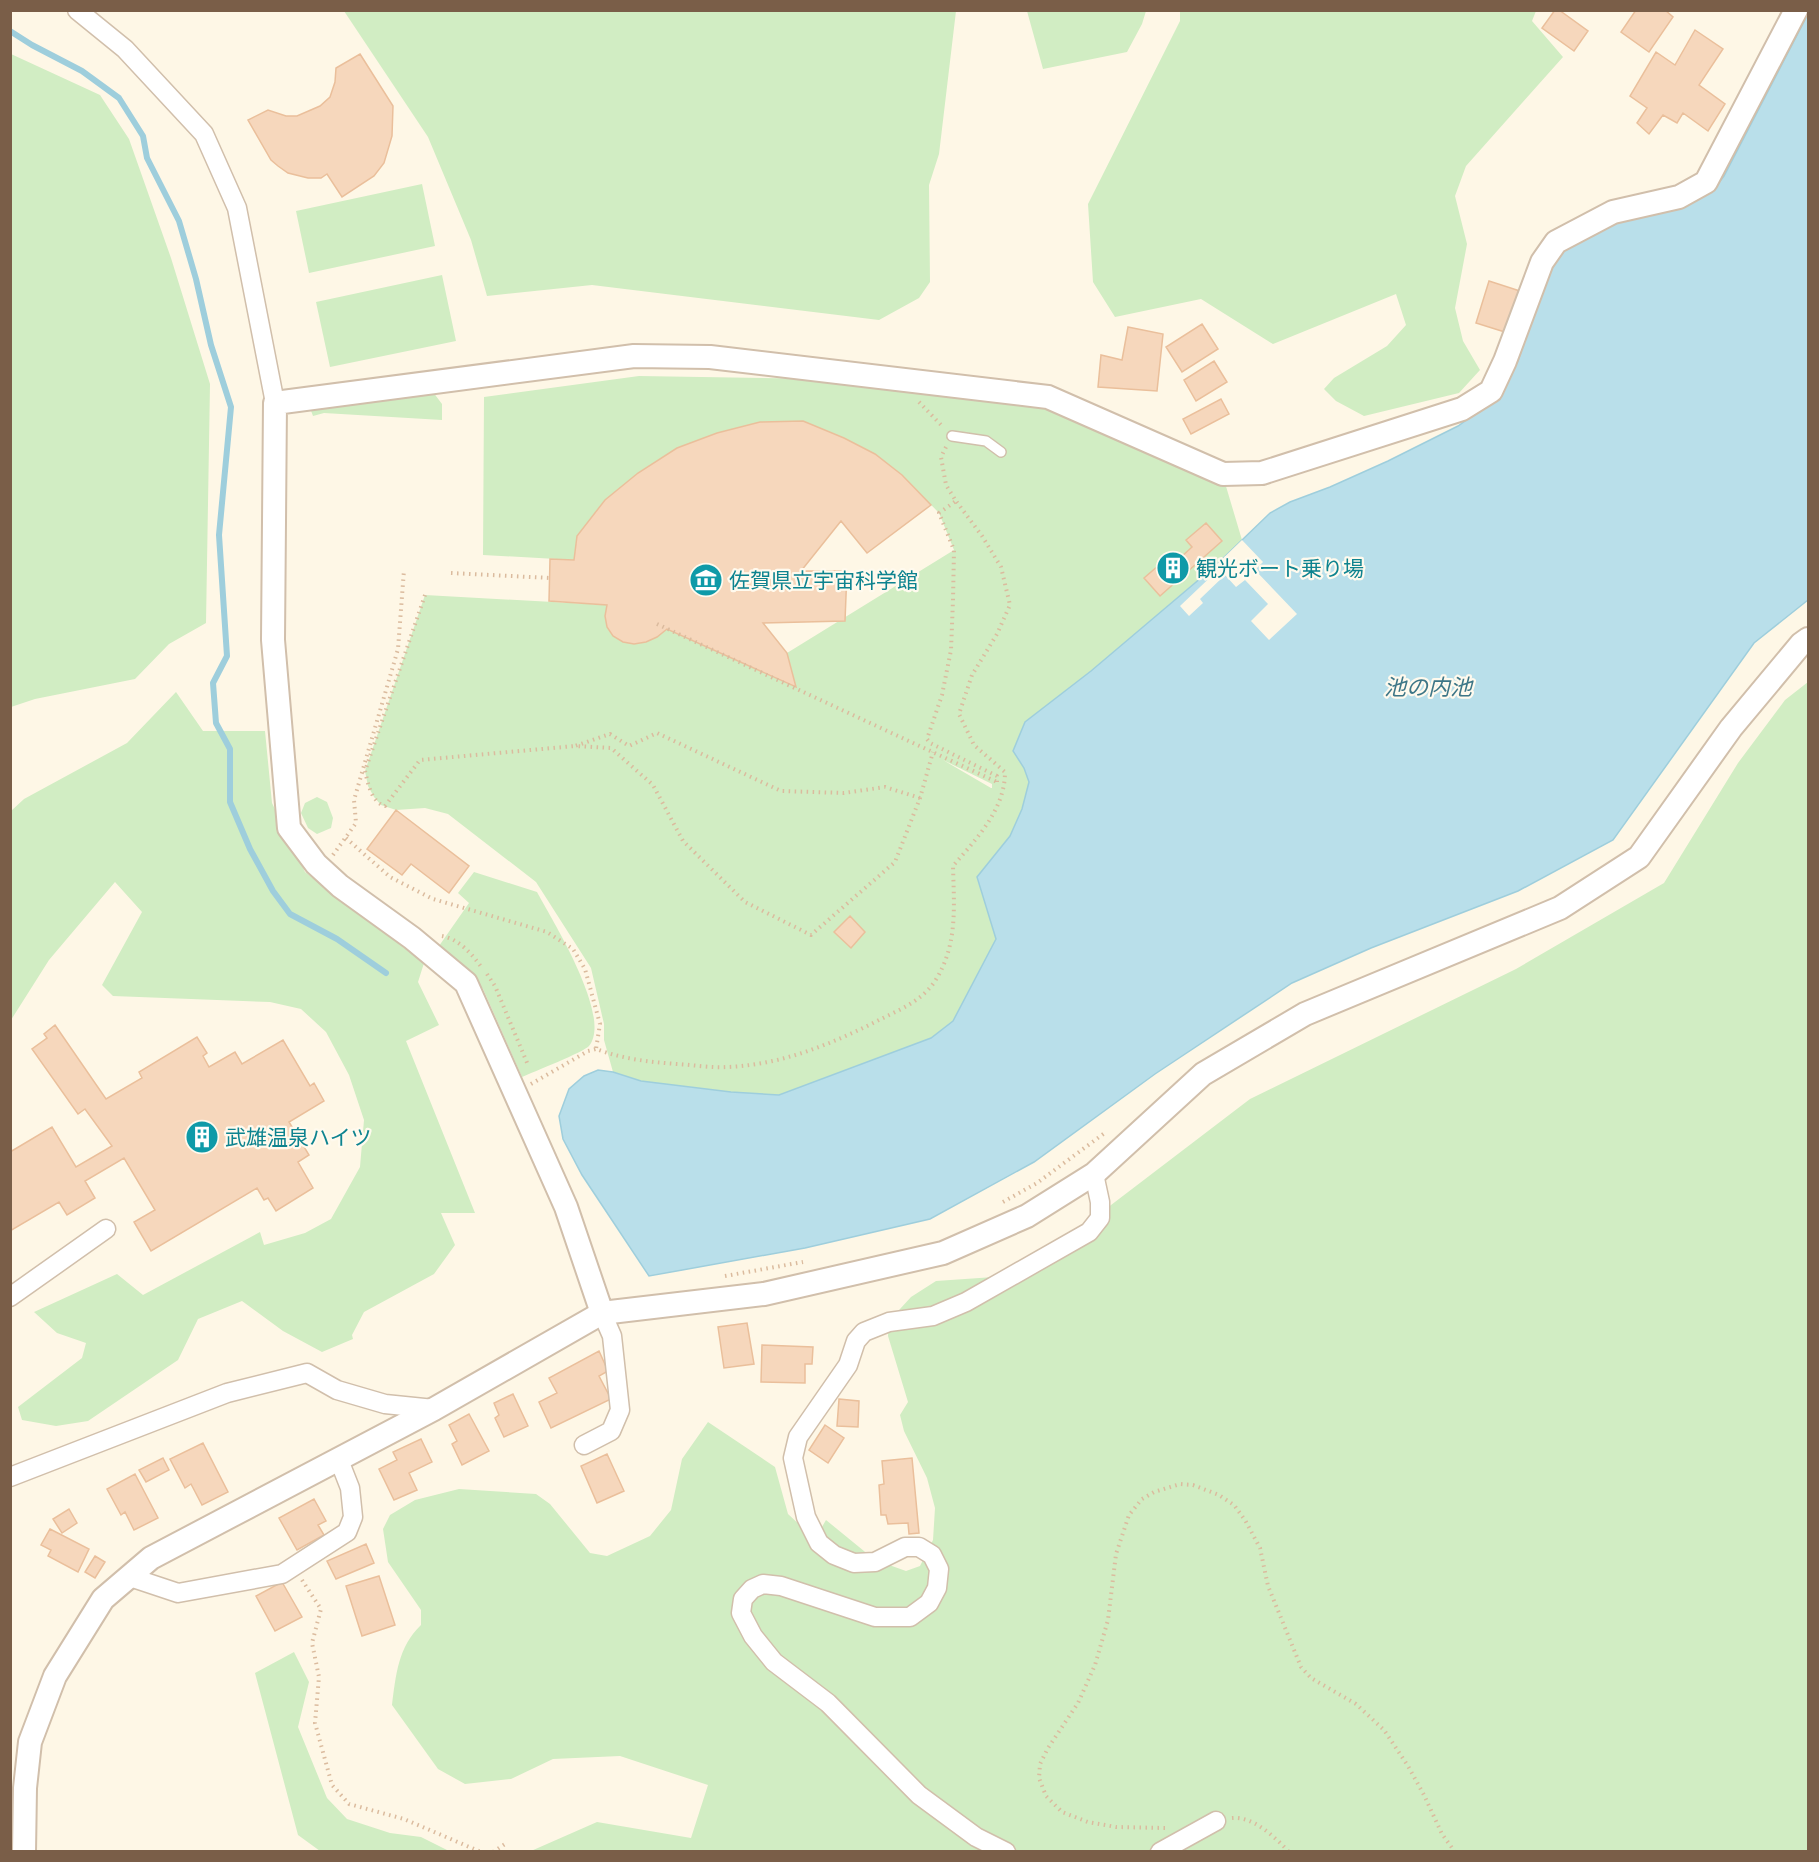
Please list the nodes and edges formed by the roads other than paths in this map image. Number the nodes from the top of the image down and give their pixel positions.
1 (77, 10) edge
2 (1796, 10) edge
3 (275, 403) junction
4 (952, 436) road end
5 (1001, 452) dead end
6 (1809, 639) edge
7 (1094, 1174) junction
8 (106, 1229) dead end
9 (10, 1297) edge
10 (602, 1313) junction
11 (434, 1409) junction
12 (584, 1445) dead end
13 (339, 1460) junction
14 (10, 1477) edge
15 (130, 1576) junction
16 (1216, 1821) road end
17 (24, 1851) edge
18 (1006, 1851) edge
19 (1160, 1851) edge

1 - 3 street
2 - 3 street
3 - 10 street
4 - 5 lane
6 - 7 street
7 - 10 street
7 - 18 street
8 - 9 street
10 - 11 street
10 - 12 street
11 - 13 street
11 - 14 street
13 - 15 street
13 - 15 street
15 - 17 street
16 - 19 street

